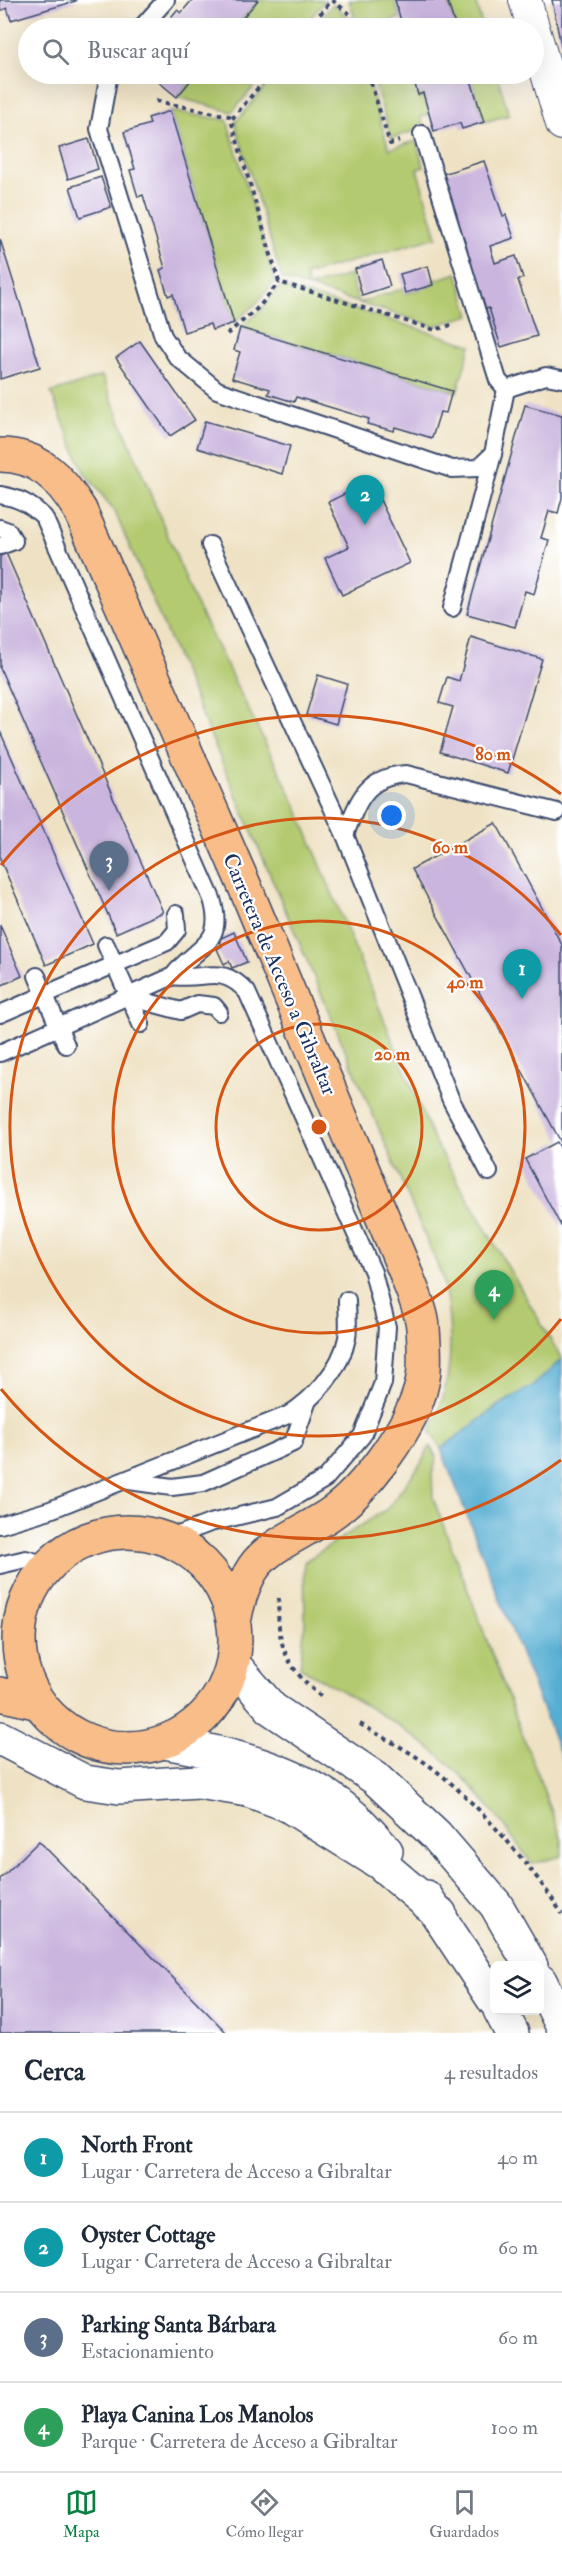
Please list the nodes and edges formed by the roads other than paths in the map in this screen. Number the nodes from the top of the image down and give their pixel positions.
1 (166, 0) edge
2 (525, 0) edge
3 (150, 18) edge
4 (530, 18) edge
5 (544, 64) edge
6 (107, 84) edge
7 (562, 124) edge
8 (422, 135) road end
9 (562, 380) edge
10 (506, 389) junction
11 (0, 454) edge
12 (493, 454) junction
13 (0, 495) edge
14 (0, 528) edge
15 (7, 544) edge
16 (210, 545) dead end
17 (452, 608) dead end
18 (557, 812) dead end
19 (345, 835) junction
20 (176, 914) dead end
21 (106, 945) dead end
22 (115, 964) junction
23 (37, 976) dead end
24 (173, 976) junction
25 (45, 994) junction
26 (129, 996) junction
27 (219, 1012) dead end
28 (0, 1014) edge
29 (141, 1024) dead end
30 (59, 1027) junction
31 (66, 1045) dead end
32 (0, 1053) edge
33 (489, 1172) dead end
34 (347, 1300) dead end
35 (307, 1403) junction
36 (127, 1480) junction
37 (0, 1525) edge
38 (168, 1539) junction
39 (0, 1565) edge
40 (47, 1565) junction
41 (11, 1613) edge
42 (234, 1622) junction
43 (233, 1664) junction
44 (0, 1694) edge
45 (39, 1703) junction
46 (0, 1738) edge
47 (164, 1742) junction
48 (440, 1914) junction
49 (529, 1961) edge
50 (544, 1989) edge
51 (490, 1992) edge
52 (503, 2015) edge
53 (562, 2025) edge
54 (513, 2033) edge

1 - 3 lane
2 - 4 street
5 - 7 street
6 - 12 lane
8 - 10 lane
9 - 10 lane
10 - 12 lane
11 - 42 highway, Carretera de Acceso a Gibraltar
12 - 17 lane
13 - 24 lane
14 - 15 lane
16 - 19 lane
18 - 19 lane
19 - 33 lane
20 - 22 lane
21 - 22 lane
22 - 25 lane
22 - 26 lane
23 - 25 lane
24 - 26 lane
24 - 38 lane
25 - 28 lane
25 - 30 lane
26 - 27 lane
26 - 29 lane
26 - 30 lane
30 - 31 lane
30 - 32 lane
34 - 35 lane
35 - 36 lane
35 - 36 lane
36 - 37 lane
38 - 40 highway
38 - 42 highway
39 - 40 lane
40 - 41 highway
41 - 45 highway
42 - 43 highway
43 - 47 highway
43 - 49 street
44 - 45 highway
45 - 47 highway
46 - 48 street
47 - 48 street
48 - 51 street
50 - 53 street
52 - 54 street

